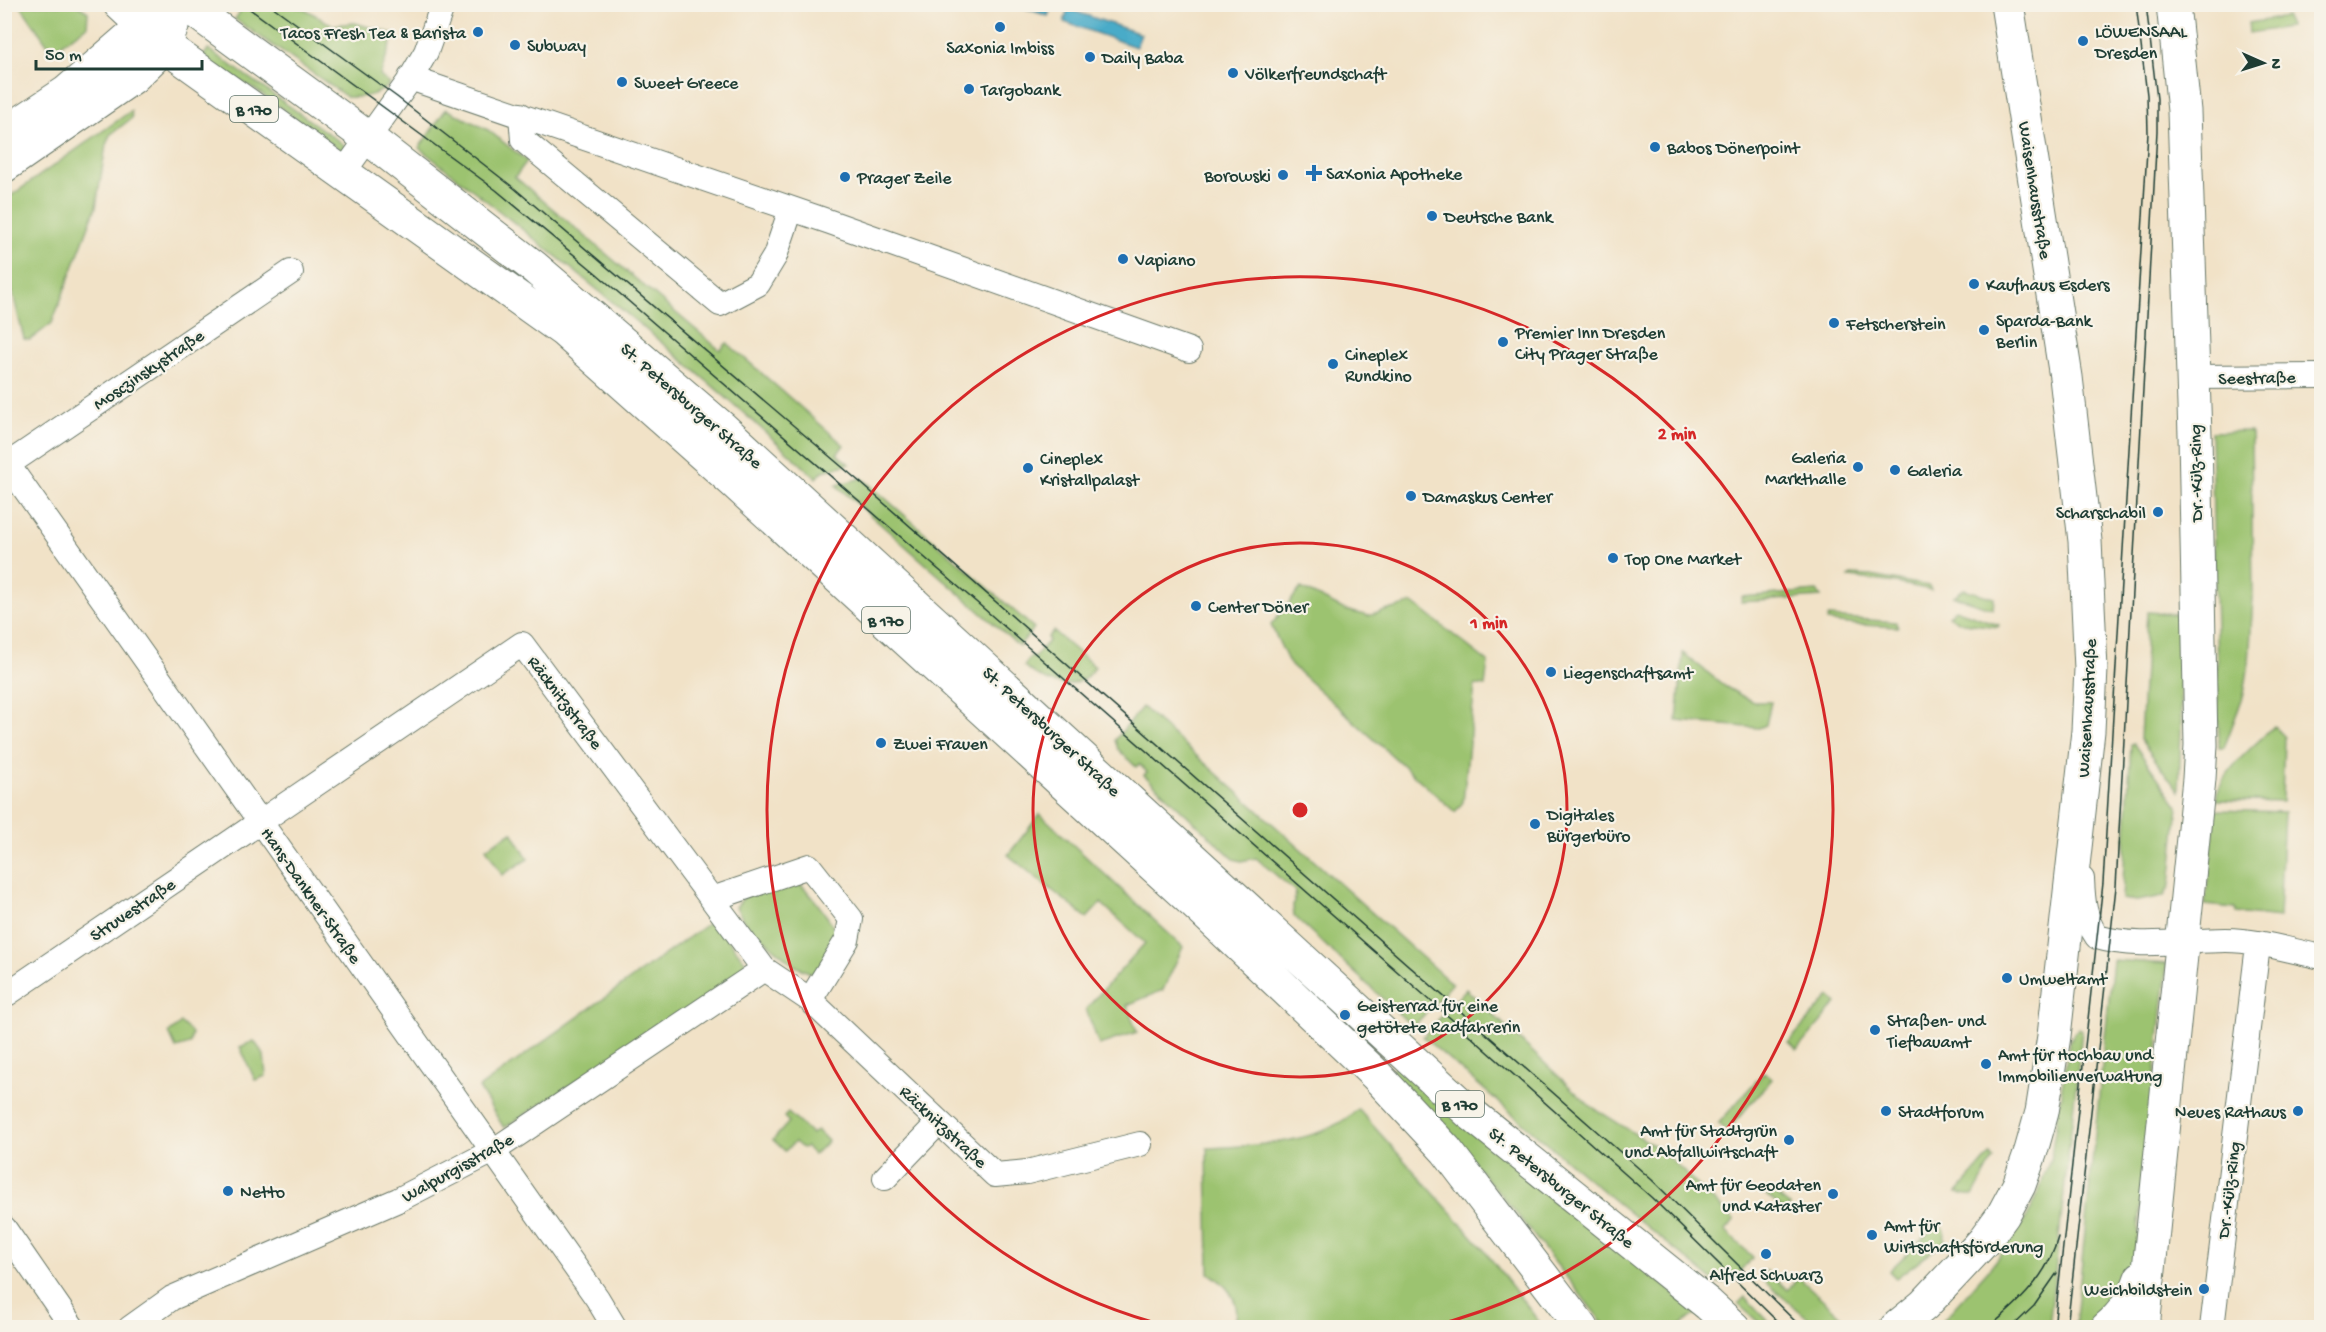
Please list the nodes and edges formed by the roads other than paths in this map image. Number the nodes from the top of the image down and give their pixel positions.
1 (181, 4) edge
2 (443, 4) edge
3 (2007, 4) edge
4 (2173, 4) edge
5 (143, 25) edge
6 (410, 78) junction
7 (521, 115) junction
8 (4, 134) edge
9 (368, 138) junction
10 (4, 166) edge
11 (343, 173) junction
12 (791, 208) junction
13 (291, 272) dead end
14 (1189, 350) dead end
15 (2322, 376) edge
16 (2192, 377) junction
17 (6, 466) edge
18 (2081, 800) junction
19 (260, 822) junction
20 (712, 899) junction
21 (1233, 918) junction
22 (2182, 942) junction
23 (2258, 945) junction
24 (2322, 957) edge
25 (764, 969) junction
26 (4, 996) edge
27 (810, 1000) junction
28 (939, 1122) junction
29 (1140, 1144) dead end
30 (493, 1151) junction
31 (885, 1178) dead end
32 (4, 1228) edge
33 (2151, 1247) junction
34 (73, 1328) edge
35 (130, 1328) edge
36 (615, 1328) edge
37 (1582, 1328) edge
38 (1734, 1328) edge
39 (1896, 1328) edge
40 (2107, 1328) edge
41 (2143, 1328) edge
42 (2212, 1328) edge

1 - 5 main road
1 - 9 main road, St. Petersburger Straße / B 170
2 - 6 street
3 - 18 main road, Waisenhausstraße
4 - 16 main road, Dr.-Külz-Ring
5 - 8 main road
5 - 10 main road
5 - 11 main road, St. Petersburger Straße / B 170
6 - 7 street
6 - 9 street
7 - 12 street
7 - 12 street
9 - 11 street
9 - 21 main road, St. Petersburger Straße / B 170
11 - 21 main road, St. Petersburger Straße / B 170
12 - 14 street
13 - 17 street, Mosczinskystraße
15 - 16 street, Seestraße
16 - 22 main road, Dr.-Külz-Ring
17 - 19 street, Hans-Dankner-Straße
18 - 22 street
18 - 39 main road, Waisenhausstraße
19 - 20 street, Räcknitzstraße
19 - 26 street, Struvestraße
19 - 30 street, Hans-Dankner-Straße
20 - 25 street, Räcknitzstraße
20 - 27 street
21 - 37 main road, St. Petersburger Straße / B 170
21 - 38 main road, St. Petersburger Straße / B 170
22 - 23 street
22 - 33 main road, Dr.-Külz-Ring
23 - 24 street
23 - 42 street, Dr.-Külz-Ring
25 - 27 street, Räcknitzstraße
25 - 30 street, Walpurgisstraße
27 - 28 street, Räcknitzstraße
28 - 29 street, Räcknitzstraße
28 - 31 street
30 - 35 street, Walpurgisstraße
30 - 36 street, Hans-Dankner-Straße
32 - 34 street
33 - 40 main road, Dr.-Külz-Ring
33 - 41 main road, Dr.-Külz-Ring

